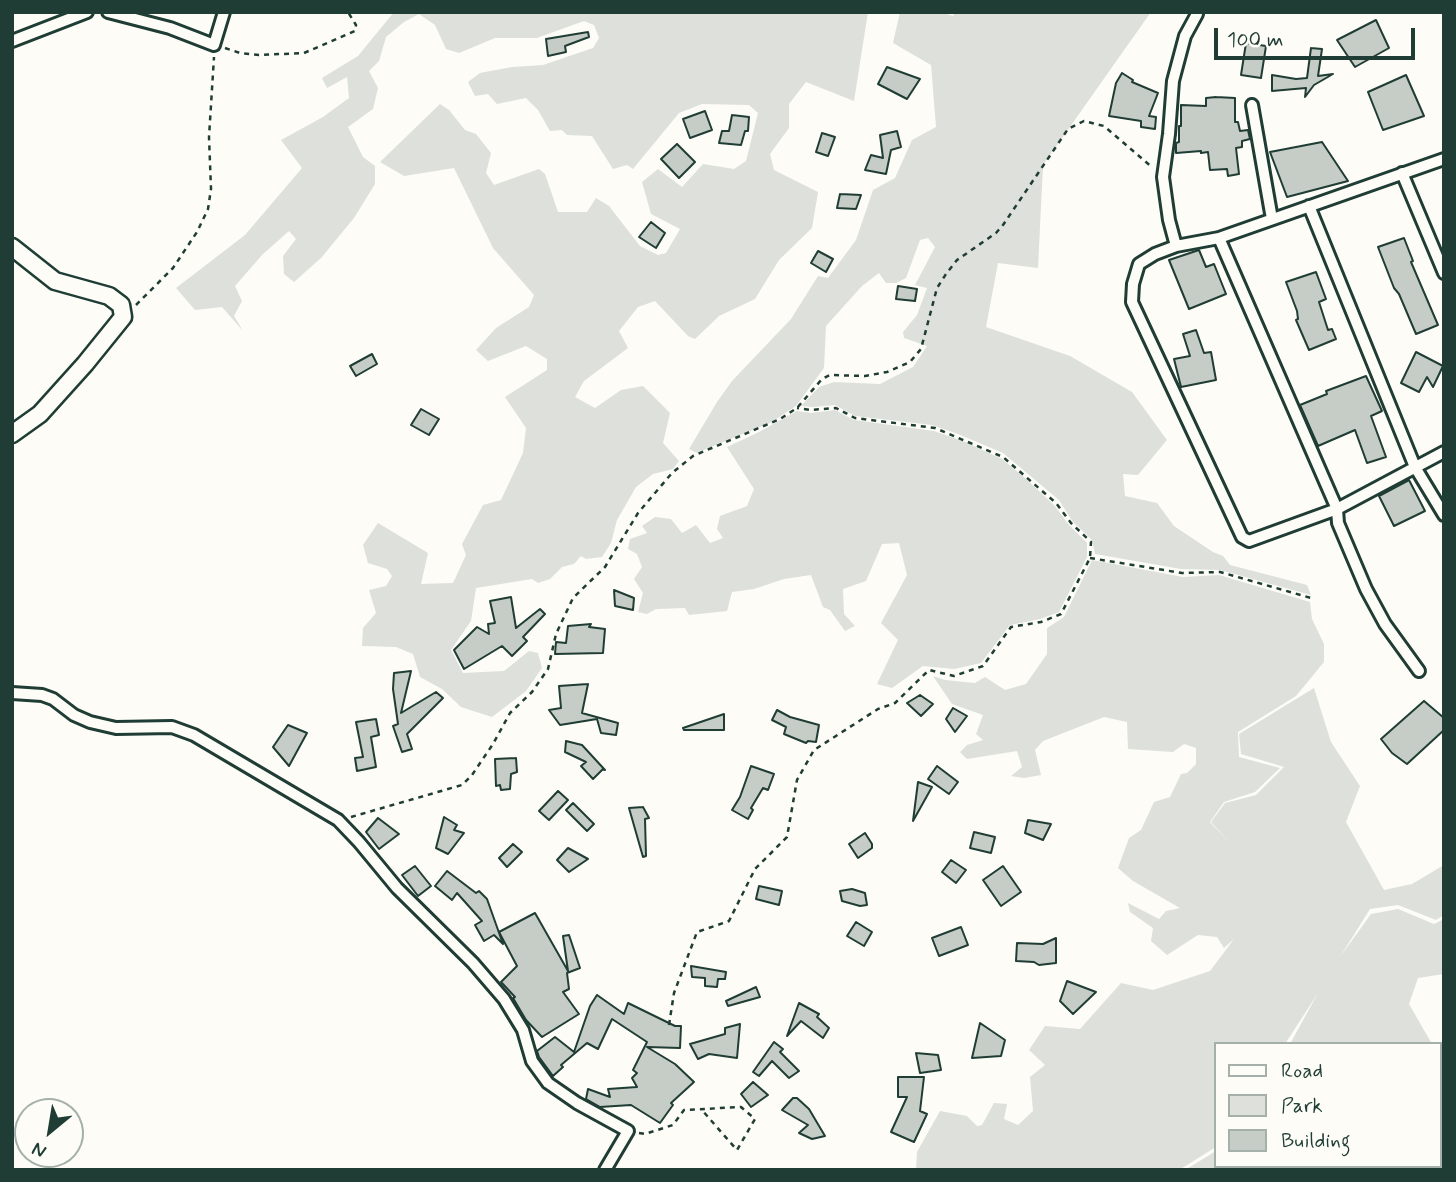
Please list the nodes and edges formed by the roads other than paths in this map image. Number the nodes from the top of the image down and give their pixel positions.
1 (87, 12) edge
2 (108, 12) edge
3 (224, 12) edge
4 (1198, 14) dead end
5 (12, 41) edge
6 (1252, 105) dead end
7 (1444, 159) edge
8 (1402, 173) junction
9 (1309, 206) junction
10 (1272, 219) junction
11 (1219, 238) junction
12 (1176, 246) junction
13 (12, 247) edge
14 (1444, 273) edge
15 (12, 433) edge
16 (1444, 452) edge
17 (1415, 467) junction
18 (1337, 509) junction
19 (1444, 515) edge
20 (1419, 671) dead end
21 (12, 693) edge
22 (605, 1170) edge

1 - 5 street
2 - 3 street
4 - 12 street
6 - 10 street
7 - 8 street
8 - 9 street
8 - 14 street
9 - 10 street
9 - 17 street
10 - 11 street
11 - 12 street
11 - 18 street
12 - 18 street
13 - 15 main road
16 - 17 street
17 - 18 street
17 - 19 street
18 - 20 street
21 - 22 street

